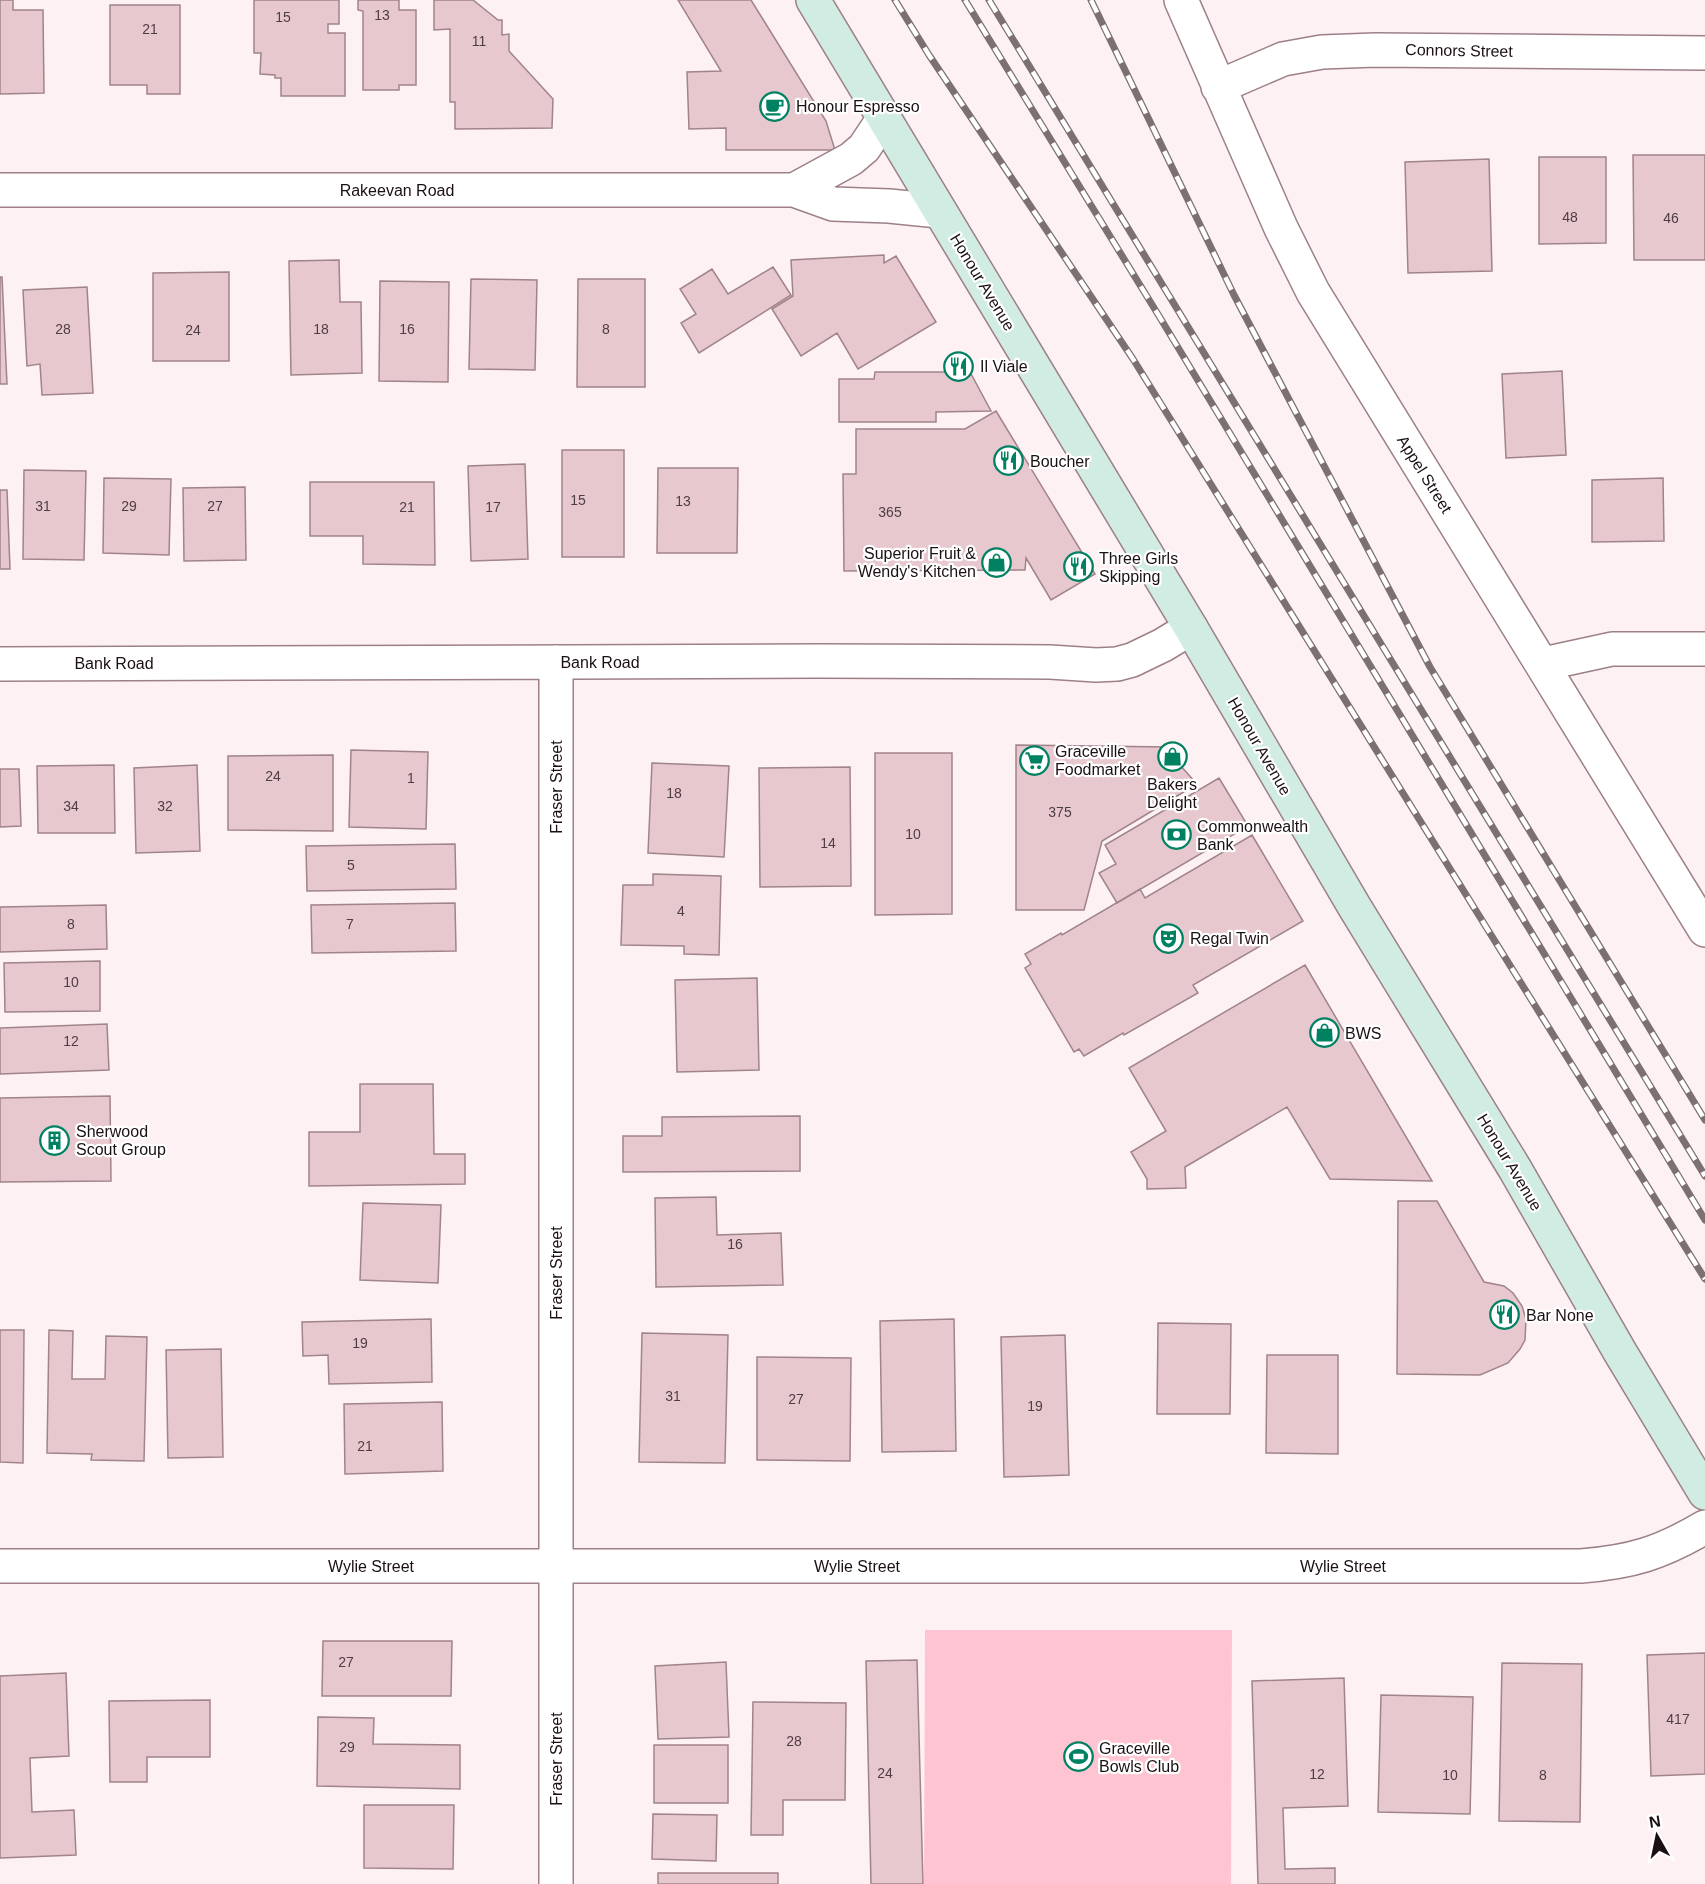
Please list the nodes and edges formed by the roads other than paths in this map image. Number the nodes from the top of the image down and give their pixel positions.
1 (813, 0) edge
2 (1181, 0) edge
3 (1705, 53) edge
4 (1218, 87) junction
5 (884, 118) junction
6 (0, 190) edge
7 (794, 190) junction
8 (939, 211) junction
9 (1191, 628) junction
10 (1705, 649) edge
11 (556, 662) junction
12 (0, 664) edge
13 (1543, 664) junction
14 (1705, 930) edge
15 (1705, 1493) edge
16 (1705, 1527) edge
17 (0, 1566) edge
18 (557, 1566) junction
19 (556, 1884) edge

1 - 5 main road, Honour Avenue
2 - 4 street, Appel Street
3 - 4 street, Connors Street
4 - 13 street, Appel Street
5 - 7 street, Rakeevan Road
5 - 8 main road, Honour Avenue
6 - 7 street, Rakeevan Road
7 - 8 street, Rakeevan Road
8 - 9 main road, Honour Avenue
9 - 11 street, Bank Road
9 - 15 main road, Honour Avenue
10 - 13 street
11 - 12 street, Bank Road
11 - 18 street, Fraser Street
13 - 14 street, Appel Street
16 - 18 street, Wylie Street
17 - 18 street, Wylie Street
18 - 19 street, Fraser Street

